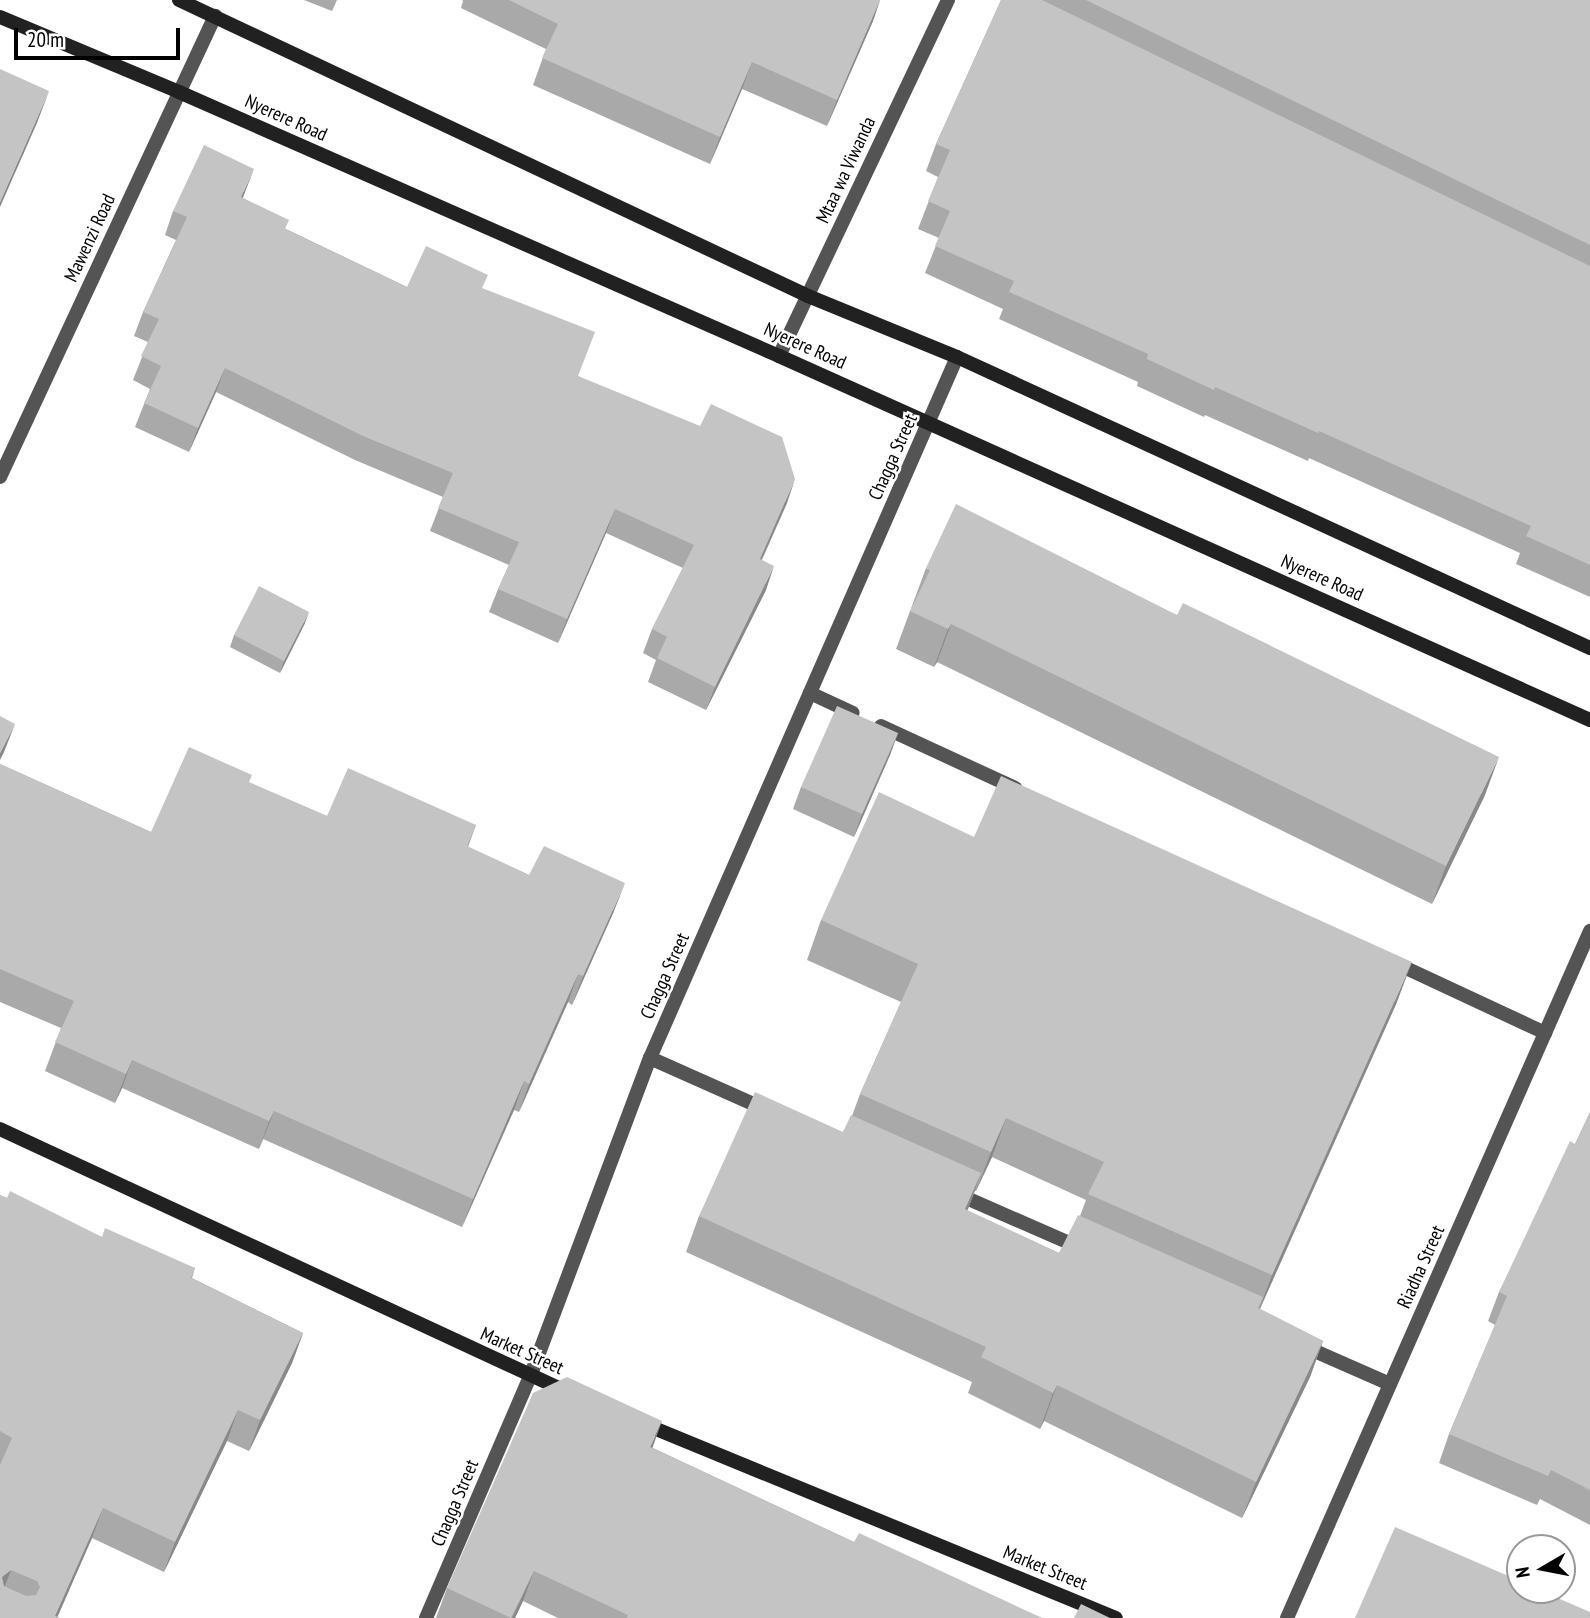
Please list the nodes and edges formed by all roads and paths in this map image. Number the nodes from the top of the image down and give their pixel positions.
1 (178, 0) edge
2 (948, 0) edge
3 (215, 16) junction
4 (0, 17) edge
5 (179, 92) junction
6 (808, 296) junction
7 (779, 356) junction
8 (957, 357) junction
9 (929, 423) junction
10 (0, 477) edge
11 (1590, 648) edge
12 (810, 693) junction
13 (1590, 720) edge
14 (1025, 793) edge
15 (1590, 931) edge
16 (1380, 957) edge
17 (1545, 1033) junction
18 (650, 1058) junction
19 (777, 1114) edge
20 (0, 1129) edge
21 (943, 1187) edge
22 (1097, 1255) edge
23 (1288, 1339) edge
24 (530, 1377) junction
25 (1391, 1384) junction
26 (581, 1398) edge
27 (632, 1419) edge
28 (426, 1618) edge
29 (1116, 1618) edge
30 (1287, 1618) edge

1 - 3 main road
2 - 6 street, Mtaa wa Viwanda
3 - 5 street, Mawenzi Road
3 - 6 main road
4 - 5 main road, Nyerere Road
5 - 7 main road, Nyerere Road
5 - 10 street, Mawenzi Road
6 - 7 street, Mtaa wa Viwanda
6 - 8 main road
7 - 9 main road, Nyerere Road
8 - 9 street, Chagga Street
8 - 11 main road
9 - 12 street, Chagga Street
9 - 13 main road, Nyerere Road
12 - 14 street
12 - 18 street, Chagga Street
15 - 17 street, Riadha Street
16 - 17 street
17 - 25 street, Riadha Street
18 - 19 street
18 - 24 street, Chagga Street
20 - 24 main road, Market Street
21 - 22 street
23 - 25 street
24 - 26 main road, Market Street
24 - 28 street, Chagga Street
25 - 30 street, Riadha Street
27 - 29 main road, Market Street

